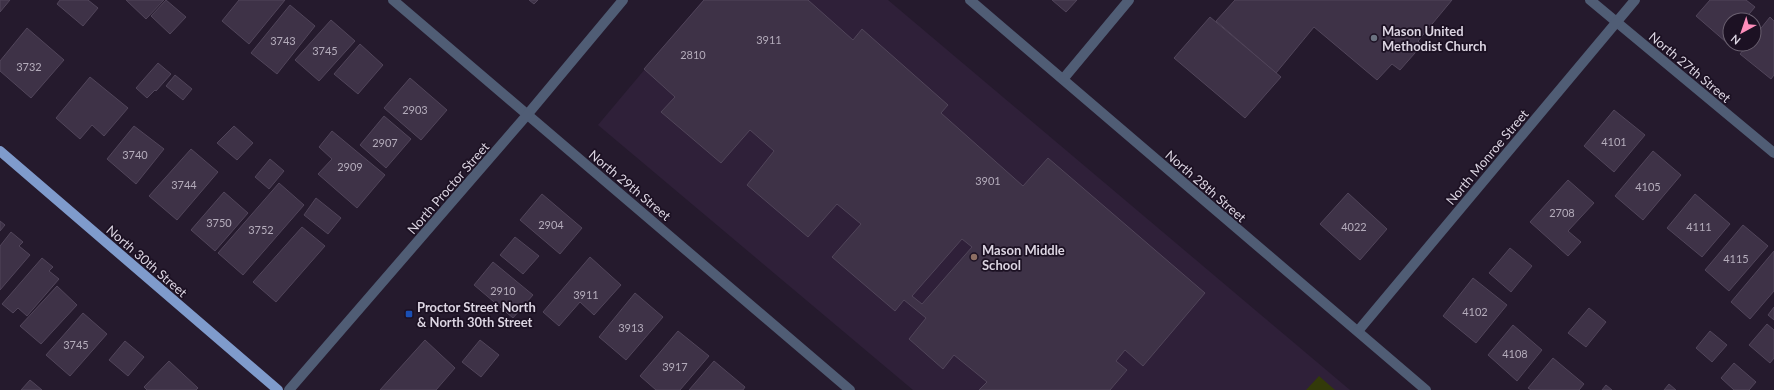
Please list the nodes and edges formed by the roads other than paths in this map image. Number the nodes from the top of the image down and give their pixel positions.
1 (393, 0) edge
2 (624, 0) edge
3 (970, 0) edge
4 (1129, 0) edge
5 (1590, 0) edge
6 (1635, 0) edge
7 (1616, 22) junction
8 (1064, 78) junction
9 (527, 115) junction
10 (0, 151) edge
11 (1774, 153) edge
12 (1358, 331) junction
13 (278, 390) edge
14 (289, 390) edge
15 (850, 390) edge
16 (1426, 390) edge

1 - 9 street, North 29th Street
2 - 9 street, North Proctor Street
3 - 8 street, North 28th Street
4 - 8 street
5 - 7 street, North 27th Street
6 - 7 street, North Monroe Street
7 - 11 street, North 27th Street
7 - 12 street, North Monroe Street
8 - 12 street, North 28th Street
9 - 14 street, North Proctor Street
9 - 15 street, North 29th Street
10 - 13 main road, North 30th Street
12 - 16 street, North 28th Street

